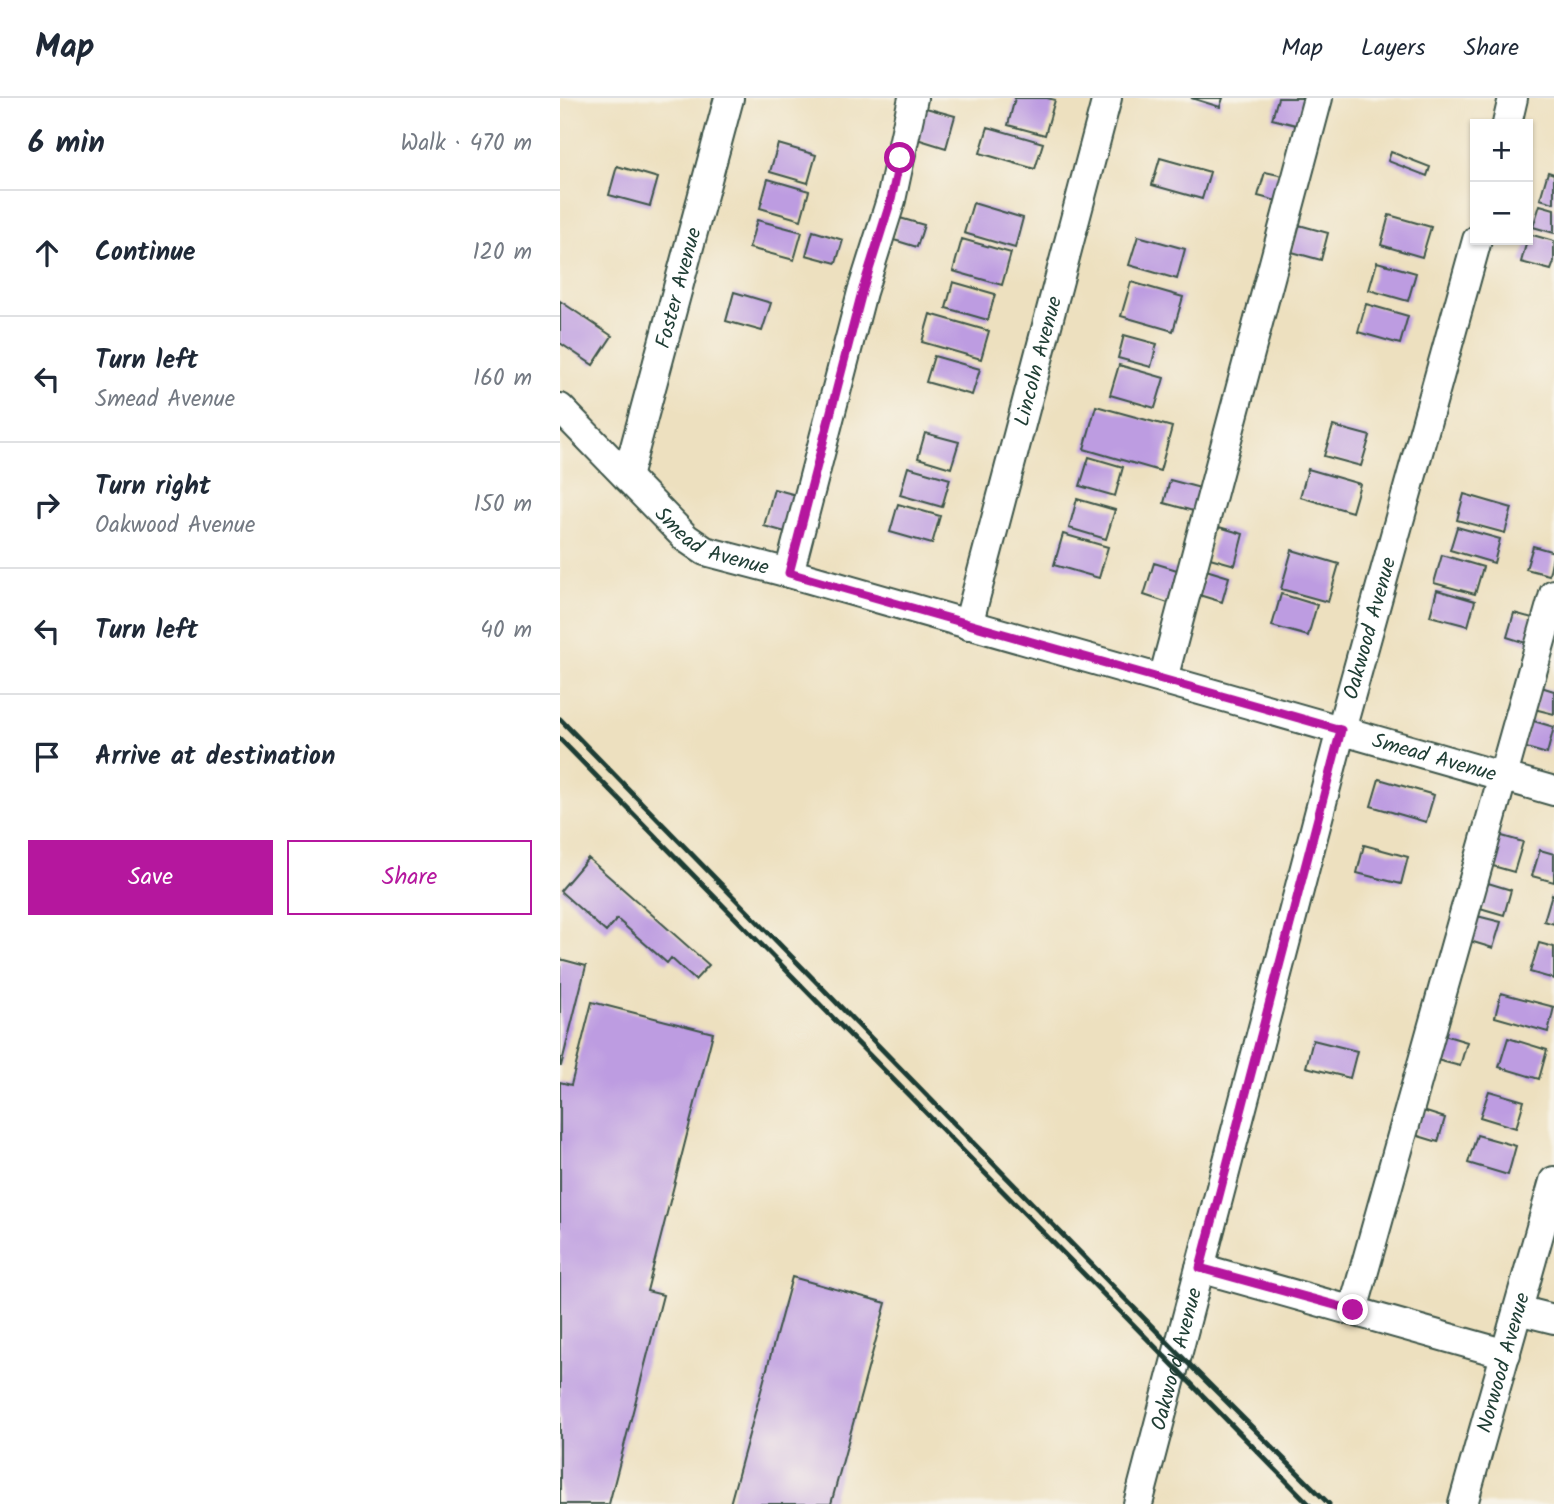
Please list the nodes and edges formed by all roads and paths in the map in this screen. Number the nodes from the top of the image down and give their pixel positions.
1 (729, 98) edge
2 (913, 98) edge
3 (1107, 98) edge
4 (1318, 98) edge
5 (1513, 98) edge
6 (1508, 119) edge
7 (1476, 245) edge
8 (560, 408) edge
9 (627, 477) junction
10 (789, 573) junction
11 (1554, 594) edge
12 (968, 625) junction
13 (1163, 679) junction
14 (1341, 730) junction
15 (1501, 776) junction
16 (1554, 791) edge
17 (1554, 1181) edge
18 (1200, 1268) junction
19 (1353, 1310) junction
20 (1518, 1310) junction
21 (1554, 1320) edge
22 (1506, 1354) junction
23 (1138, 1504) edge
24 (1463, 1504) edge

1 - 9 street, Foster Avenue
2 - 10 street
3 - 12 street, Lincoln Avenue
4 - 13 street
5 - 6 street
7 - 14 street, Oakwood Avenue
8 - 9 street, Smead Avenue
9 - 10 street, Smead Avenue
10 - 12 street, Smead Avenue
11 - 15 street
12 - 13 street, Smead Avenue
13 - 14 street, Smead Avenue
14 - 15 street, Smead Avenue
14 - 18 street, Oakwood Avenue
15 - 16 street, Smead Avenue
15 - 19 street
17 - 20 street, Norwood Avenue
18 - 19 street
18 - 23 street, Oakwood Avenue
19 - 22 street
20 - 21 street
20 - 22 street, Norwood Avenue
22 - 24 street, Norwood Avenue

